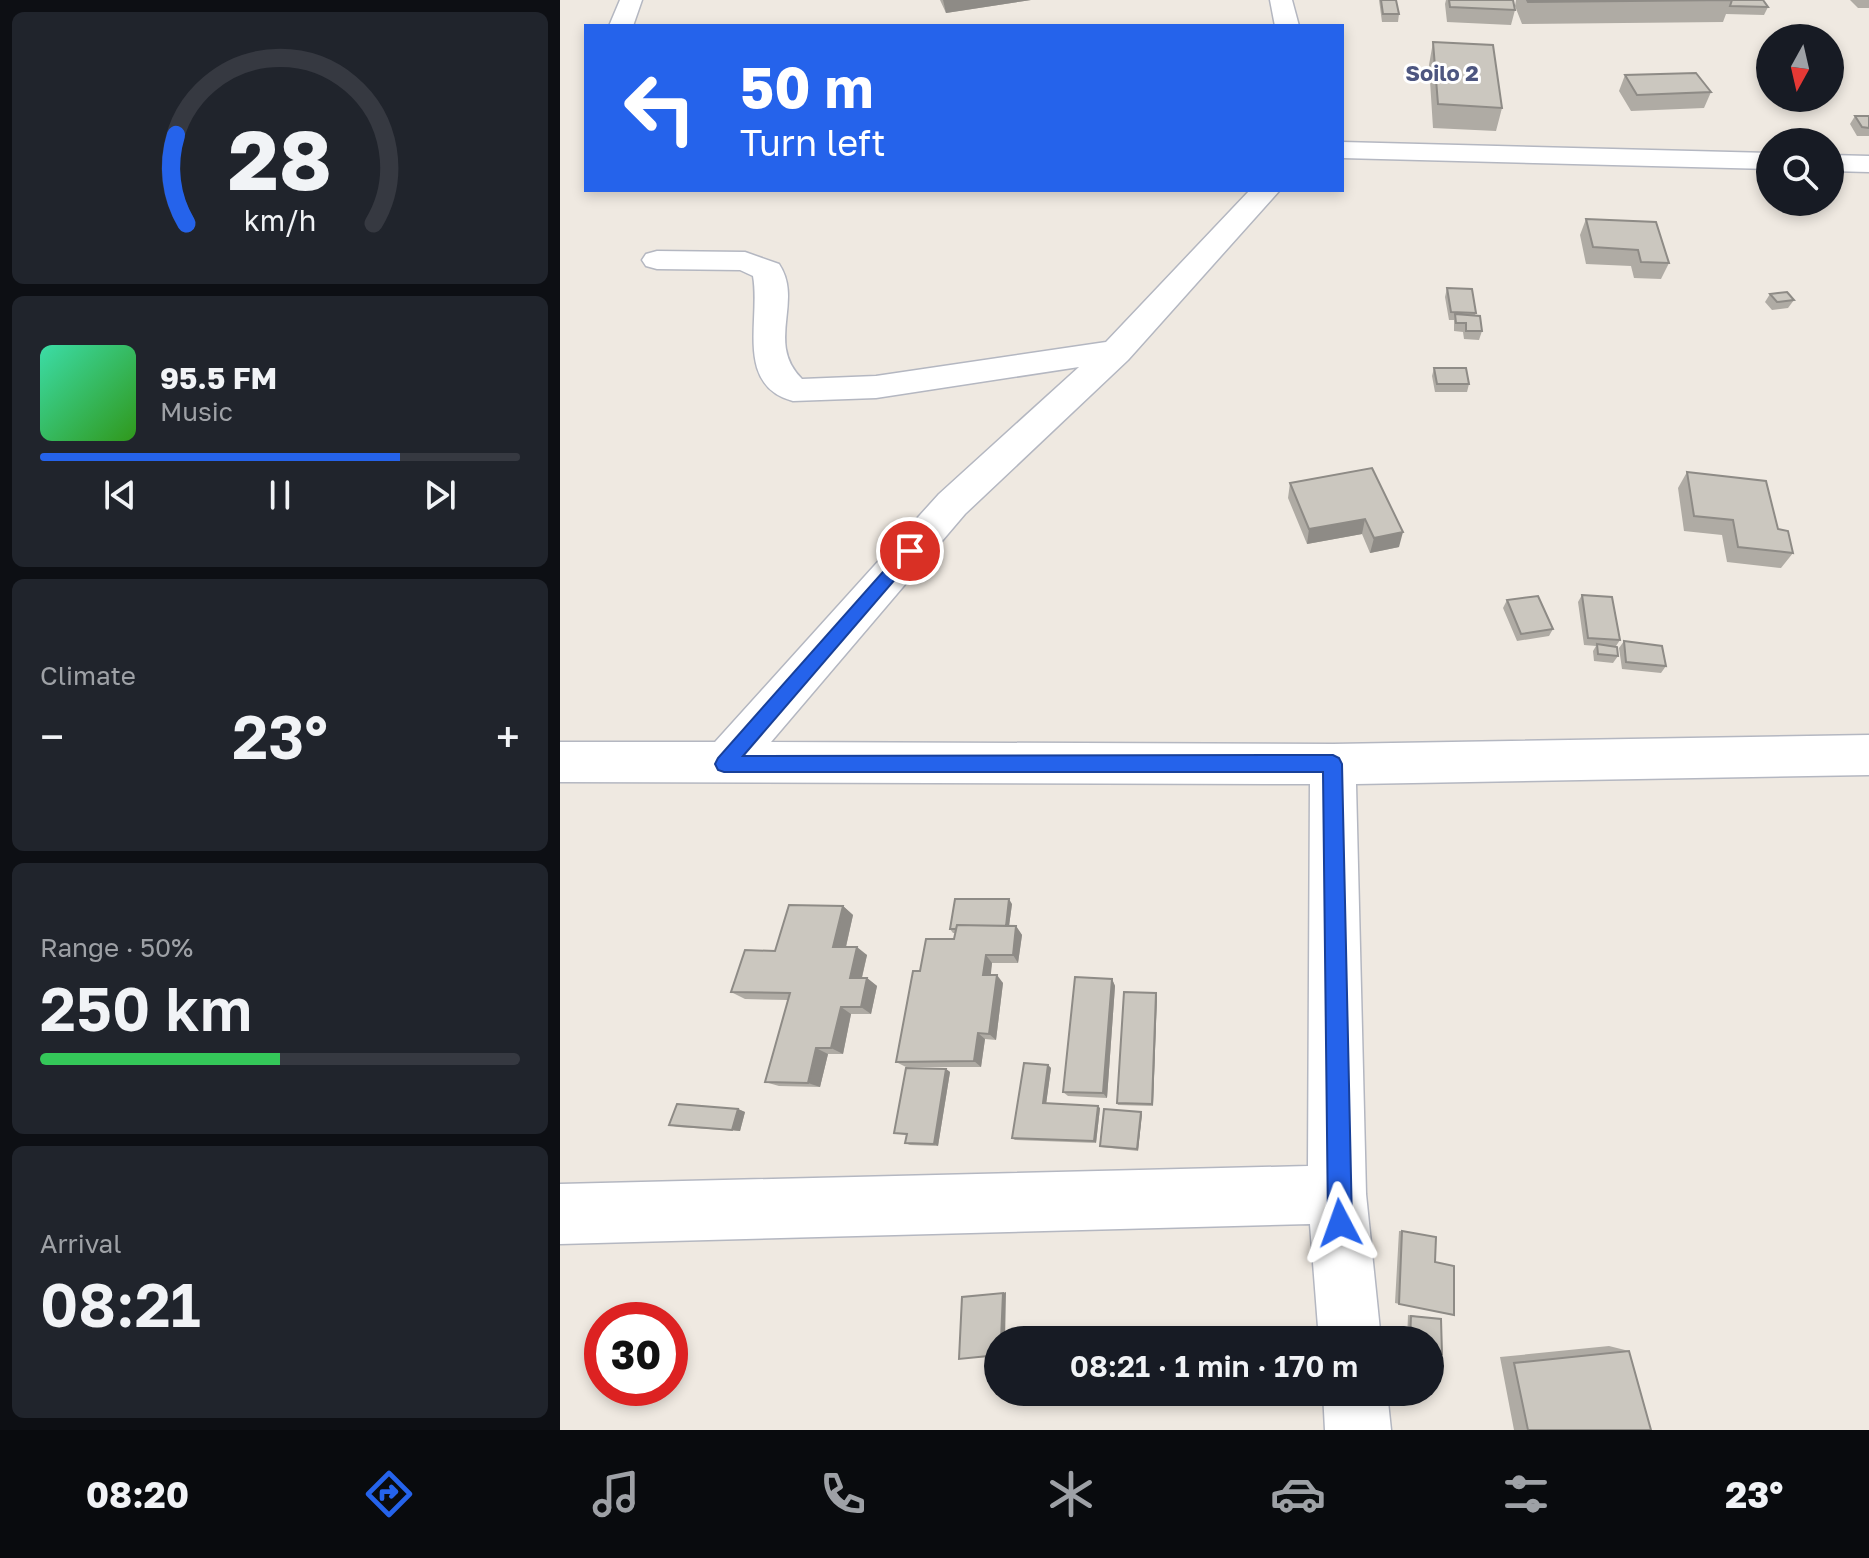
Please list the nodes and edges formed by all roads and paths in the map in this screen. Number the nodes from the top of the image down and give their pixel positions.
1 (631, 0) edge
2 (1281, 0) edge
3 (622, 24) edge
4 (1287, 24) edge
5 (1345, 145) edge
6 (1756, 160) edge
7 (1844, 163) edge
8 (1869, 164) edge
9 (1264, 192) edge
10 (657, 260) dead end
11 (1116, 352) junction
12 (1869, 755) edge
13 (560, 762) edge
14 (724, 764) junction
15 (1333, 764) junction
16 (1337, 1194) junction
17 (560, 1214) edge
18 (1349, 1326) edge
19 (1356, 1406) edge
20 (1358, 1430) edge

1 - 3 street
2 - 4 street
5 - 6 street
7 - 8 street
9 - 11 street
10 - 11 street
11 - 14 street
12 - 15 street
13 - 14 street
14 - 15 street
15 - 16 street
16 - 17 street
16 - 18 street
19 - 20 street

